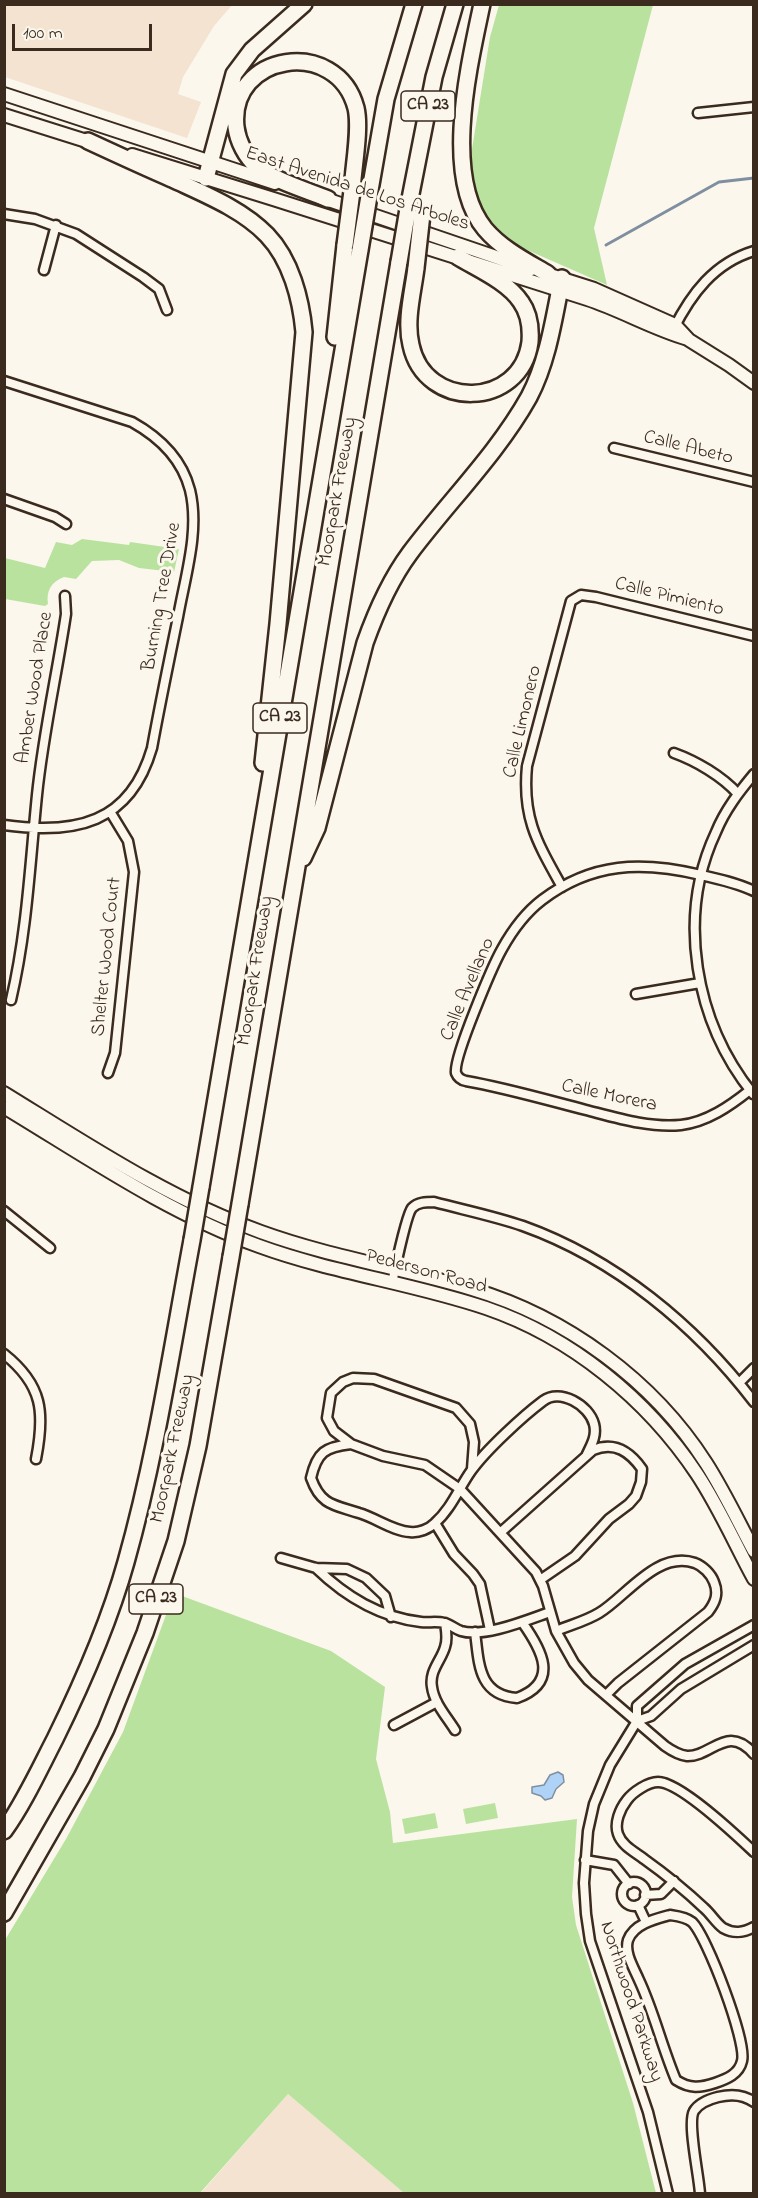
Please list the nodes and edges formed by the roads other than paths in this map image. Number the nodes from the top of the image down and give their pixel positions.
1 (304, 4) edge
2 (414, 4) edge
3 (455, 4) edge
4 (482, 4) edge
5 (4, 94) edge
6 (753, 107) edge
7 (698, 113) dead end
8 (4, 115) edge
9 (88, 141) junction
10 (208, 170) junction
11 (328, 199) junction
12 (415, 211) junction
13 (4, 214) edge
14 (56, 225) junction
15 (352, 247) junction
16 (753, 251) edge
17 (458, 257) junction
18 (44, 270) dead end
19 (557, 281) junction
20 (167, 310) dead end
21 (673, 330) junction
22 (4, 381) edge
23 (753, 383) edge
24 (614, 448) dead end
25 (753, 482) edge
26 (4, 499) edge
27 (66, 524) dead end
28 (65, 596) dead end
29 (576, 597) joint
30 (753, 636) edge
31 (674, 753) dead end
32 (753, 774) edge
33 (738, 794) junction
34 (111, 813) junction
35 (4, 825) edge
36 (34, 829) junction
37 (701, 875) junction
38 (294, 877) junction
39 (562, 887) junction
40 (753, 891) edge
41 (245, 928) junction
42 (700, 983) junction
43 (636, 994) dead end
44 (11, 1000) dead end
45 (108, 1073) dead end
46 (458, 1075) joint
47 (4, 1093) edge
48 (752, 1093) edge
49 (4, 1107) edge
50 (4, 1211) edge
51 (50, 1248) dead end
52 (395, 1269) junction
53 (392, 1283) junction
54 (4, 1354) edge
55 (753, 1368) edge
56 (739, 1383) junction
57 (753, 1402) edge
58 (351, 1444) junction
59 (587, 1454) junction
60 (36, 1459) dead end
61 (472, 1469) junction
62 (460, 1489) junction
63 (435, 1523) junction
64 (501, 1532) junction
65 (753, 1551) edge
66 (281, 1558) dead end
67 (316, 1569) junction
68 (540, 1580) junction
69 (753, 1580) edge
70 (550, 1612) junction
71 (392, 1617) junction
72 (522, 1622) junction
73 (445, 1623) junction
74 (753, 1625) edge
75 (490, 1630) junction
76 (556, 1631) junction
77 (475, 1632) junction
78 (753, 1645) edge
79 (606, 1695) junction
80 (437, 1702) junction
81 (637, 1720) junction
82 (394, 1725) dead end
83 (455, 1730) dead end
84 (753, 1754) edge
85 (4, 1832) edge
86 (753, 1852) edge
87 (585, 1860) junction
88 (674, 1881) junction
89 (629, 1884) junction
90 (645, 1895) junction
91 (638, 1905) junction
92 (4, 1913) edge
93 (646, 1922) junction
94 (753, 1927) edge
95 (753, 2102) edge
96 (668, 2193) edge
97 (700, 2193) edge

1 - 10 highway
2 - 15 highway, Moorpark Freeway / CA 23, bridge
3 - 12 highway, Moorpark Freeway / CA 23
4 - 19 highway
5 - 10 street, East Avenida de Los Arboles
6 - 7 street
8 - 9 street, East Avenida de Los Arboles
9 - 10 street, East Avenida de Los Arboles
9 - 41 highway
10 - 11 street, East Avenida de Los Arboles
10 - 17 street, East Avenida de Los Arboles
11 - 15 highway, bridge
11 - 19 street, East Avenida de Los Arboles
12 - 17 highway, bridge
12 - 38 highway, Moorpark Freeway / CA 23, bridge
13 - 14 street
14 - 18 street
14 - 20 street
15 - 41 highway, Moorpark Freeway / CA 23
16 - 21 street
17 - 19 street, East Avenida de Los Arboles
19 - 21 street, East Avenida de Los Arboles
19 - 38 highway
21 - 23 street, East Avenida de Los Arboles
22 - 34 street, Burning Tree Drive
24 - 25 street, Calle Abeto
26 - 27 street
28 - 36 street, Amber Wood Place
29 - 30 street, Calle Pimiento
29 - 39 street, Calle Limonero
31 - 33 street
32 - 33 street
33 - 37 street
34 - 36 street, Burning Tree Drive
34 - 45 street, Shelter Wood Court
35 - 36 street, Burning Tree Drive
36 - 44 street, Amber Wood Place
37 - 39 street, Calle Avellano
37 - 40 street, Calle Avellano
37 - 42 street
38 - 92 highway, Moorpark Freeway / CA 23, bridge
39 - 46 street, Calle Avellano
41 - 85 highway, Moorpark Freeway / CA 23, bridge
42 - 43 street
42 - 48 street
46 - 48 street, Calle Morera
47 - 52 street, Pederson Road
49 - 53 street, Pederson Road
50 - 51 street
52 - 53 street
52 - 56 street
52 - 65 street, Pederson Road
53 - 69 street, Pederson Road
54 - 60 street
55 - 56 street
56 - 57 street
58 - 61 street
58 - 62 street
58 - 63 street
59 - 61 street
59 - 64 street
59 - 68 street
61 - 62 street
62 - 63 street
62 - 64 street
63 - 75 street
64 - 68 street
66 - 67 street
67 - 71 street
67 - 71 street
68 - 70 street
70 - 72 street
70 - 76 street
71 - 73 street
72 - 75 street
72 - 77 street
73 - 77 street
73 - 80 street
74 - 81 street, Northwood Parkway
75 - 77 street
76 - 79 street
76 - 79 street
78 - 81 street, Northwood Parkway
79 - 81 street
80 - 82 street
80 - 83 street
81 - 84 street
81 - 87 street, Northwood Parkway
86 - 88 street
87 - 89 street
87 - 96 street, Northwood Parkway
88 - 90 street
88 - 94 street
89 - 90 street
89 - 91 street
90 - 91 street
91 - 93 street
93 - 93 street
95 - 97 street

